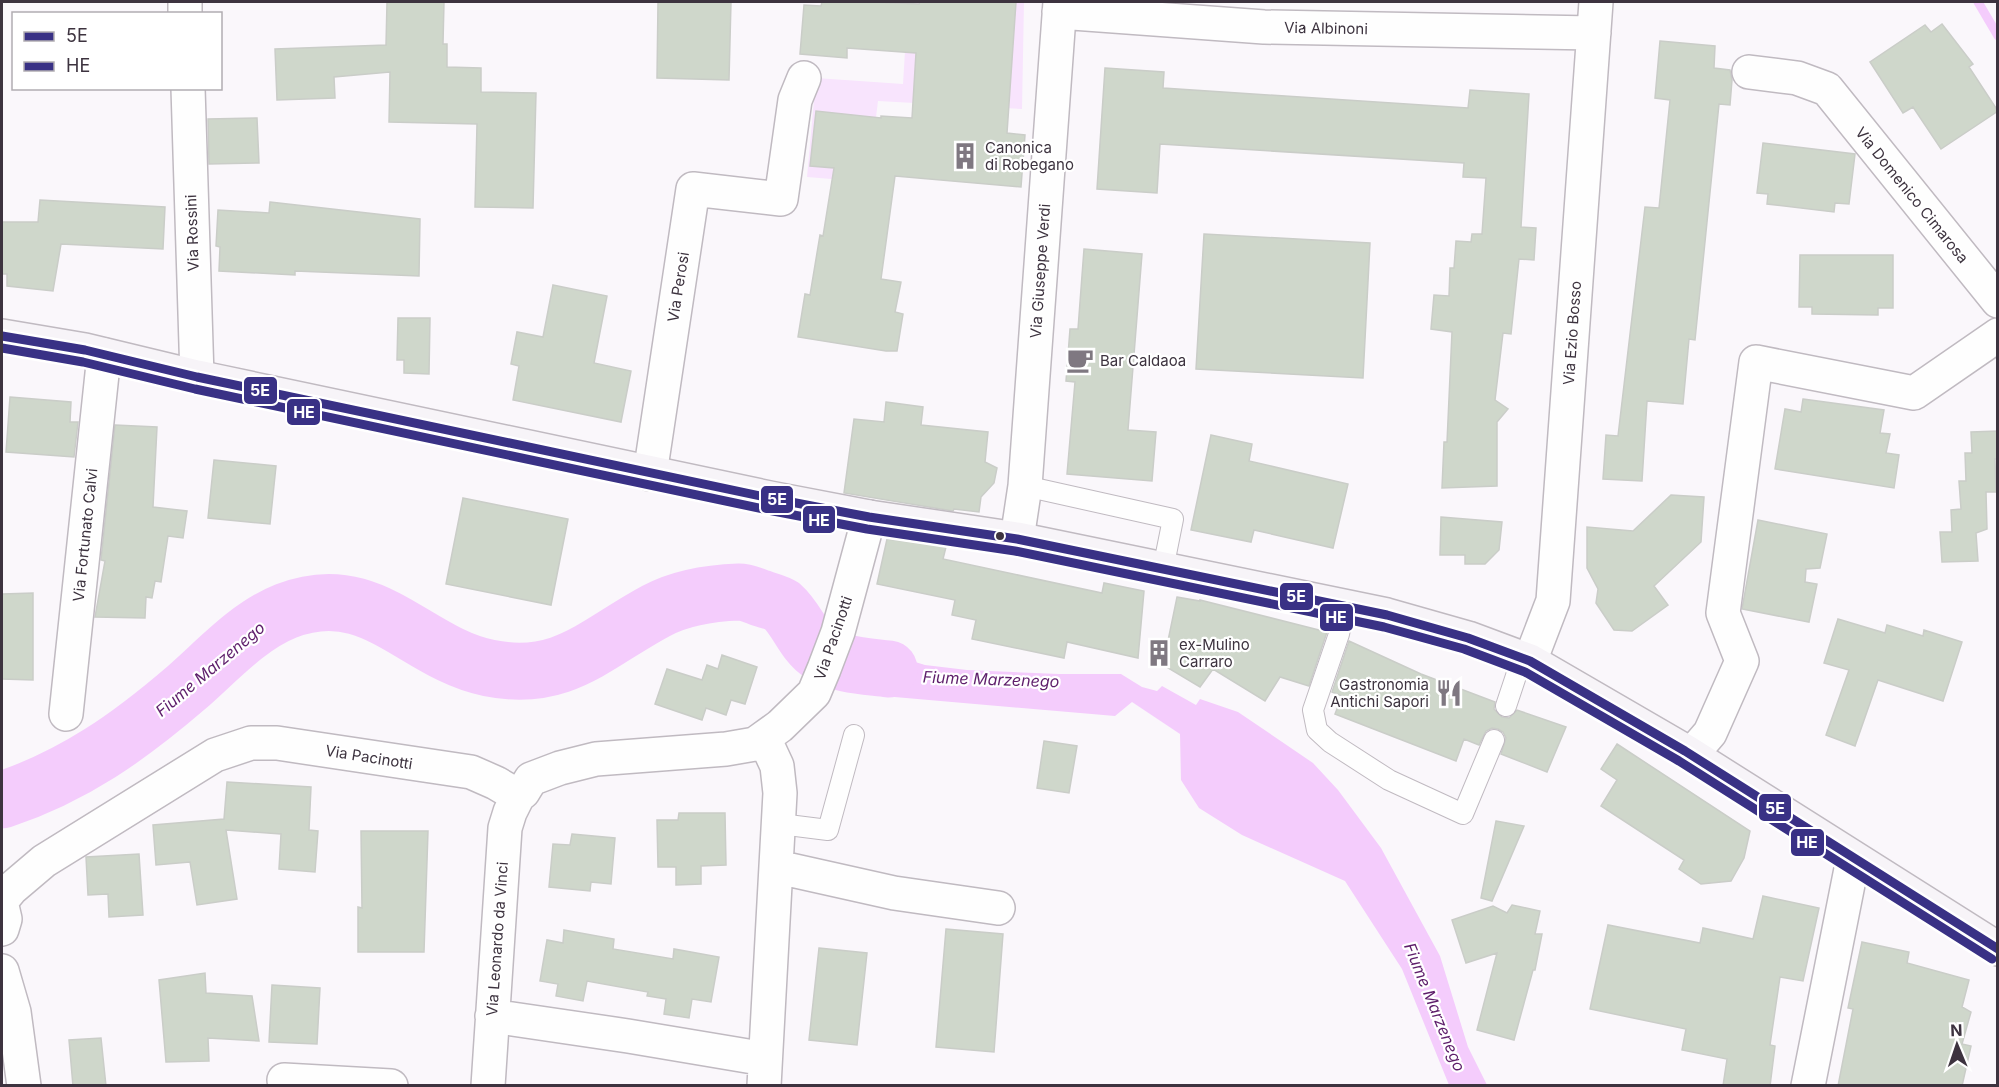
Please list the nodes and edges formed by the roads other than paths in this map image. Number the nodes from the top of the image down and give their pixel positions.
1 (1060, 7) edge
2 (1244, 13) edge
3 (1595, 17) edge
4 (1749, 72) dead end
5 (804, 78) dead end
6 (188, 90) edge
7 (1998, 301) edge
8 (1998, 335) edge
9 (2, 336) edge
10 (104, 355) junction
11 (197, 377) junction
12 (651, 474) junction
13 (1025, 486) junction
14 (869, 517) junction
15 (1017, 540) junction
16 (1163, 568) junction
17 (1345, 606) junction
18 (1526, 660) junction
19 (1506, 706) dead end
20 (66, 714) dead end
21 (854, 735) dead end
22 (764, 738) junction
23 (1494, 740) dead end
24 (1691, 755) junction
25 (518, 796) junction
26 (780, 825) junction
27 (1853, 859) junction
28 (776, 870) junction
29 (2, 900) edge
30 (2, 906) edge
31 (998, 908) dead end
32 (2, 929) edge
33 (1998, 949) edge
34 (2, 971) edge
35 (492, 1016) junction
36 (764, 1072) edge
37 (284, 1080) dead end
38 (24, 1086) edge
39 (391, 1086) edge
40 (488, 1086) edge
41 (1808, 1086) edge

1 - 2 street, Via Albinoni
1 - 13 street, Via Giuseppe Verdi
2 - 3 street, Via Albinoni
3 - 18 street, Via Ezio Bosso
4 - 7 street, Via Domenico Cimarosa
5 - 12 street, Via Perosi
6 - 11 street, Via Rossini
8 - 24 street
9 - 10 main road
10 - 11 main road
10 - 20 street, Via Fortunato Calvi
11 - 12 main road
12 - 14 main road
13 - 15 street, Via Giuseppe Verdi
13 - 16 lane
14 - 15 main road
14 - 22 street, Via Pacinotti
15 - 16 main road
16 - 17 main road
17 - 18 main road
17 - 23 lane
18 - 19 lane
18 - 24 main road
21 - 26 lane
22 - 25 street, Via Pacinotti
22 - 26 street
24 - 27 main road
25 - 29 street, Via Pacinotti
25 - 35 street, Via Leonardo da Vinci
26 - 28 street
27 - 33 main road
27 - 41 street
28 - 31 street
28 - 36 street
30 - 32 street
34 - 38 street
35 - 36 street
35 - 40 street, Via Leonardo da Vinci
37 - 39 street

